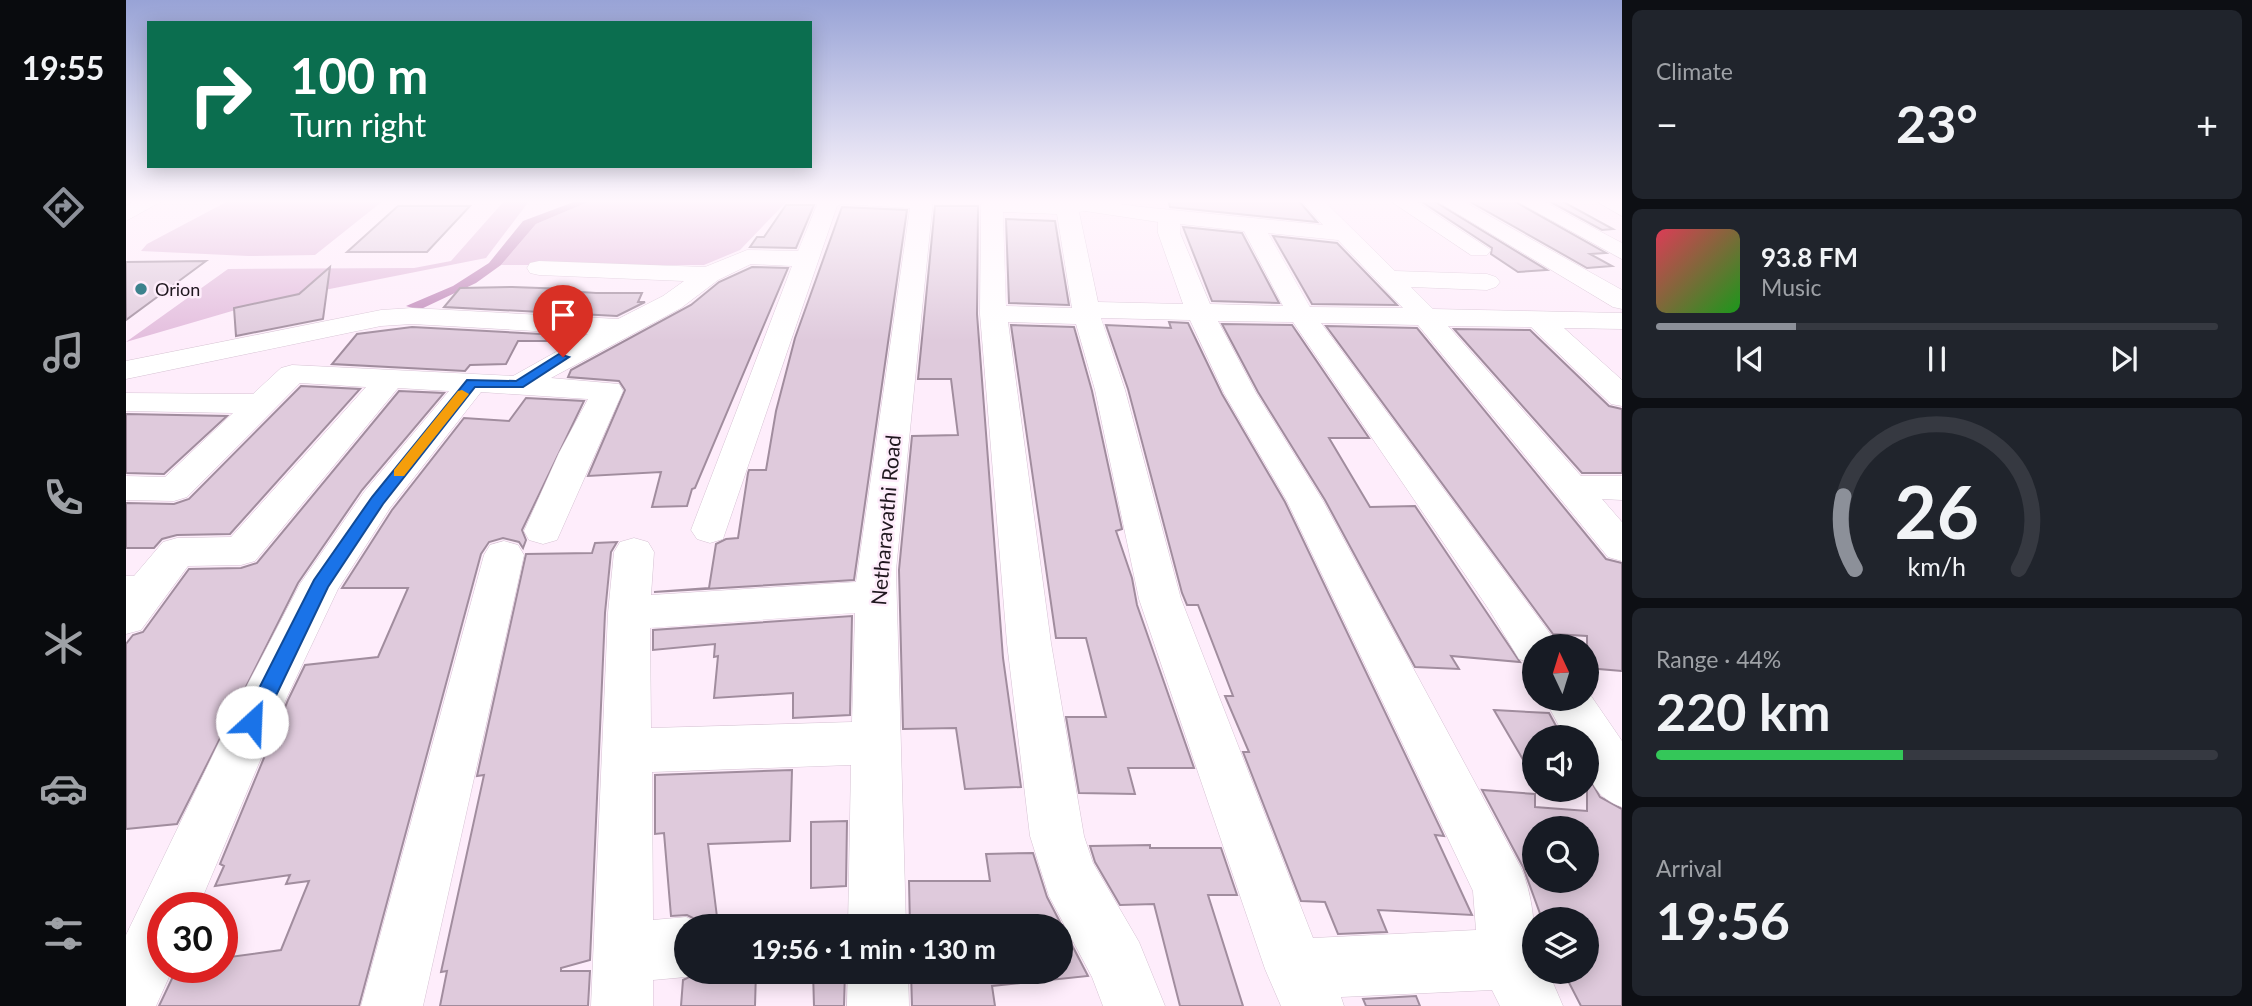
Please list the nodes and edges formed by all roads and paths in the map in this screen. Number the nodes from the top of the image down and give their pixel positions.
1 (812, 247) edge
2 (915, 247) edge
3 (992, 247) edge
4 (1087, 247) edge
5 (1174, 247) edge
6 (1254, 247) edge
7 (1357, 247) edge
8 (1474, 247) edge
9 (1524, 247) edge
10 (1479, 250) dead end
11 (808, 259) junction
12 (539, 268) dead end
13 (709, 275) junction
14 (1385, 278) junction
15 (1487, 282) dead end
16 (1620, 304) edge
17 (1199, 311) junction
18 (993, 313) junction
19 (1086, 313) junction
20 (1301, 314) junction
21 (1425, 316) junction
22 (1538, 318) junction
23 (623, 327) junction
24 (126, 370) edge
25 (391, 377) junction
26 (472, 383) junction
27 (519, 385) junction
28 (1622, 397) edge
29 (126, 402) edge
30 (261, 404) junction
31 (1571, 487) junction
32 (126, 488) edge
33 (1622, 488) edge
34 (710, 530) dead end
35 (1622, 547) edge
36 (634, 552) dead end
37 (876, 596) junction
38 (132, 600) edge
39 (629, 613) junction
40 (1527, 634) edge
41 (1575, 711) edge
42 (876, 743) junction
43 (626, 751) junction
44 (1622, 784) edge
45 (176, 892) edge
46 (417, 896) joint
47 (877, 914) edge
48 (674, 953) edge
49 (147, 957) edge
50 (622, 980) edge
51 (1521, 983) edge
52 (878, 984) edge
53 (1304, 987) edge
54 (126, 1003) edge
55 (392, 1006) edge
56 (878, 1006) edge
57 (1134, 1006) edge

1 - 11 street
2 - 37 street, Netharavathi Road
3 - 18 street
4 - 19 street
5 - 17 street
6 - 20 street
7 - 14 street
8 - 10 street
9 - 16 street
11 - 13 street
11 - 34 street
12 - 13 street
13 - 23 street
14 - 15 street
14 - 21 street
16 - 22 street
17 - 19 street
17 - 20 street
17 - 51 street
18 - 19 street
18 - 57 street
19 - 53 street
20 - 21 street
20 - 40 street
21 - 22 street
21 - 31 street
22 - 28 street
23 - 24 street
23 - 27 street
25 - 26 street
25 - 30 street
25 - 38 street
26 - 27 street
26 - 45 street
27 - 46 street
29 - 30 street
30 - 32 street
31 - 33 street
31 - 35 street
36 - 39 street
37 - 39 street
37 - 42 street, Netharavathi Road
39 - 43 street
41 - 44 street
42 - 43 street
42 - 47 street, Netharavathi Road
43 - 50 street
46 - 55 street
48 - 50 street
49 - 54 street
51 - 53 street
52 - 56 street

